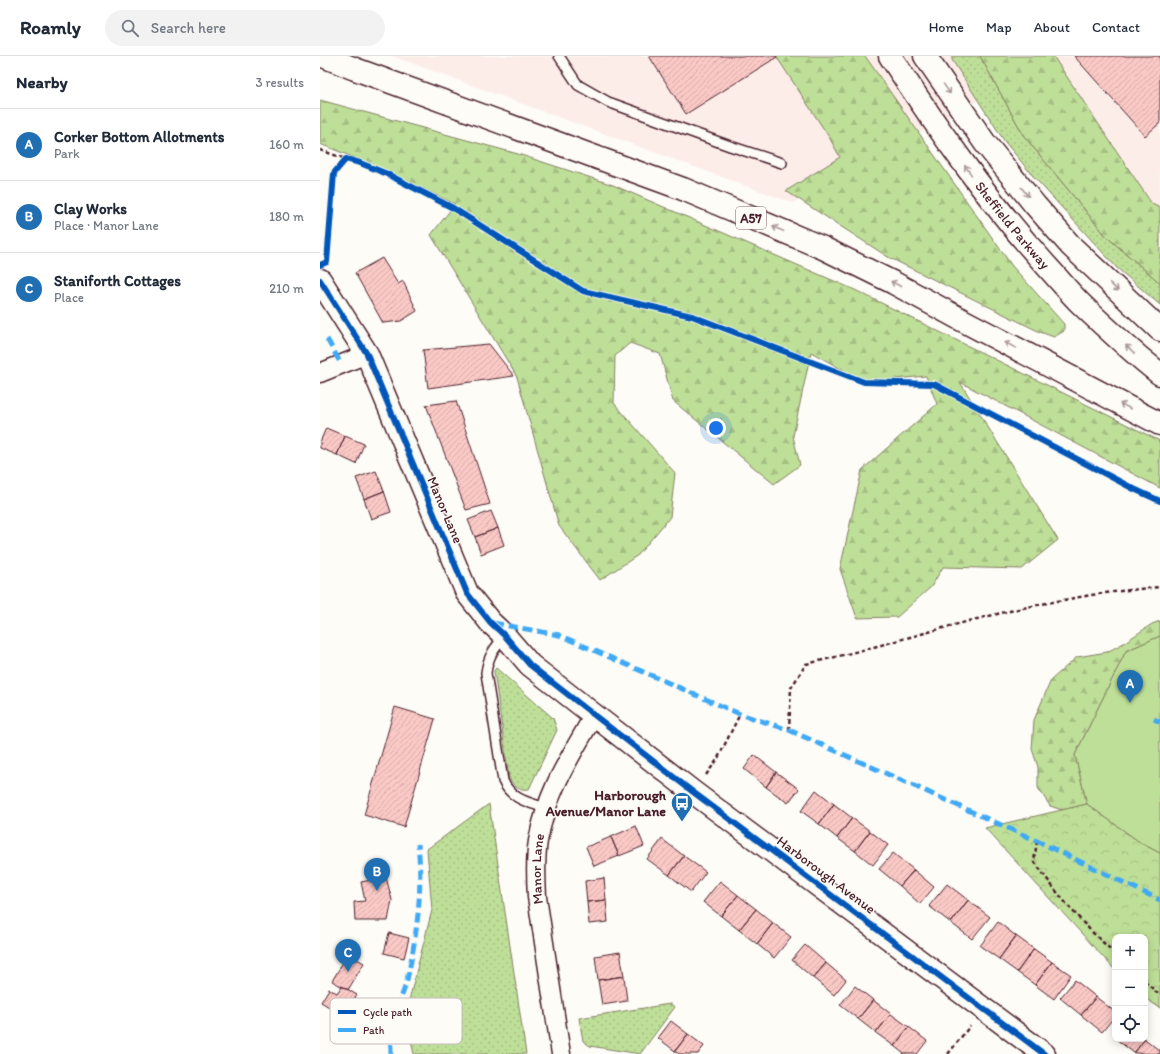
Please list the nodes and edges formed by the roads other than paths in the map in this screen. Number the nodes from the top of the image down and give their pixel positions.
1 (324, 56) edge
2 (559, 56) edge
3 (890, 56) edge
4 (925, 56) edge
5 (782, 163) dead end
6 (320, 280) edge
7 (1160, 330) edge
8 (367, 354) junction
9 (320, 373) edge
10 (1160, 374) edge
11 (1160, 424) edge
12 (505, 636) junction
13 (594, 715) junction
14 (545, 808) junction
15 (561, 1054) edge
16 (1044, 1054) edge

11 -> 1 main road, A57
2 - 5 lane
10 -> 3 main road, Sheffield Parkway
4 -> 7 main road
6 - 8 main road, Manor Lane
8 - 9 street
8 - 12 main road, Manor Lane
12 - 13 main road, Manor Lane
12 - 14 lane
13 - 14 street, Manor Lane
13 - 16 main road, Harborough Avenue
14 - 15 street, Manor Lane

